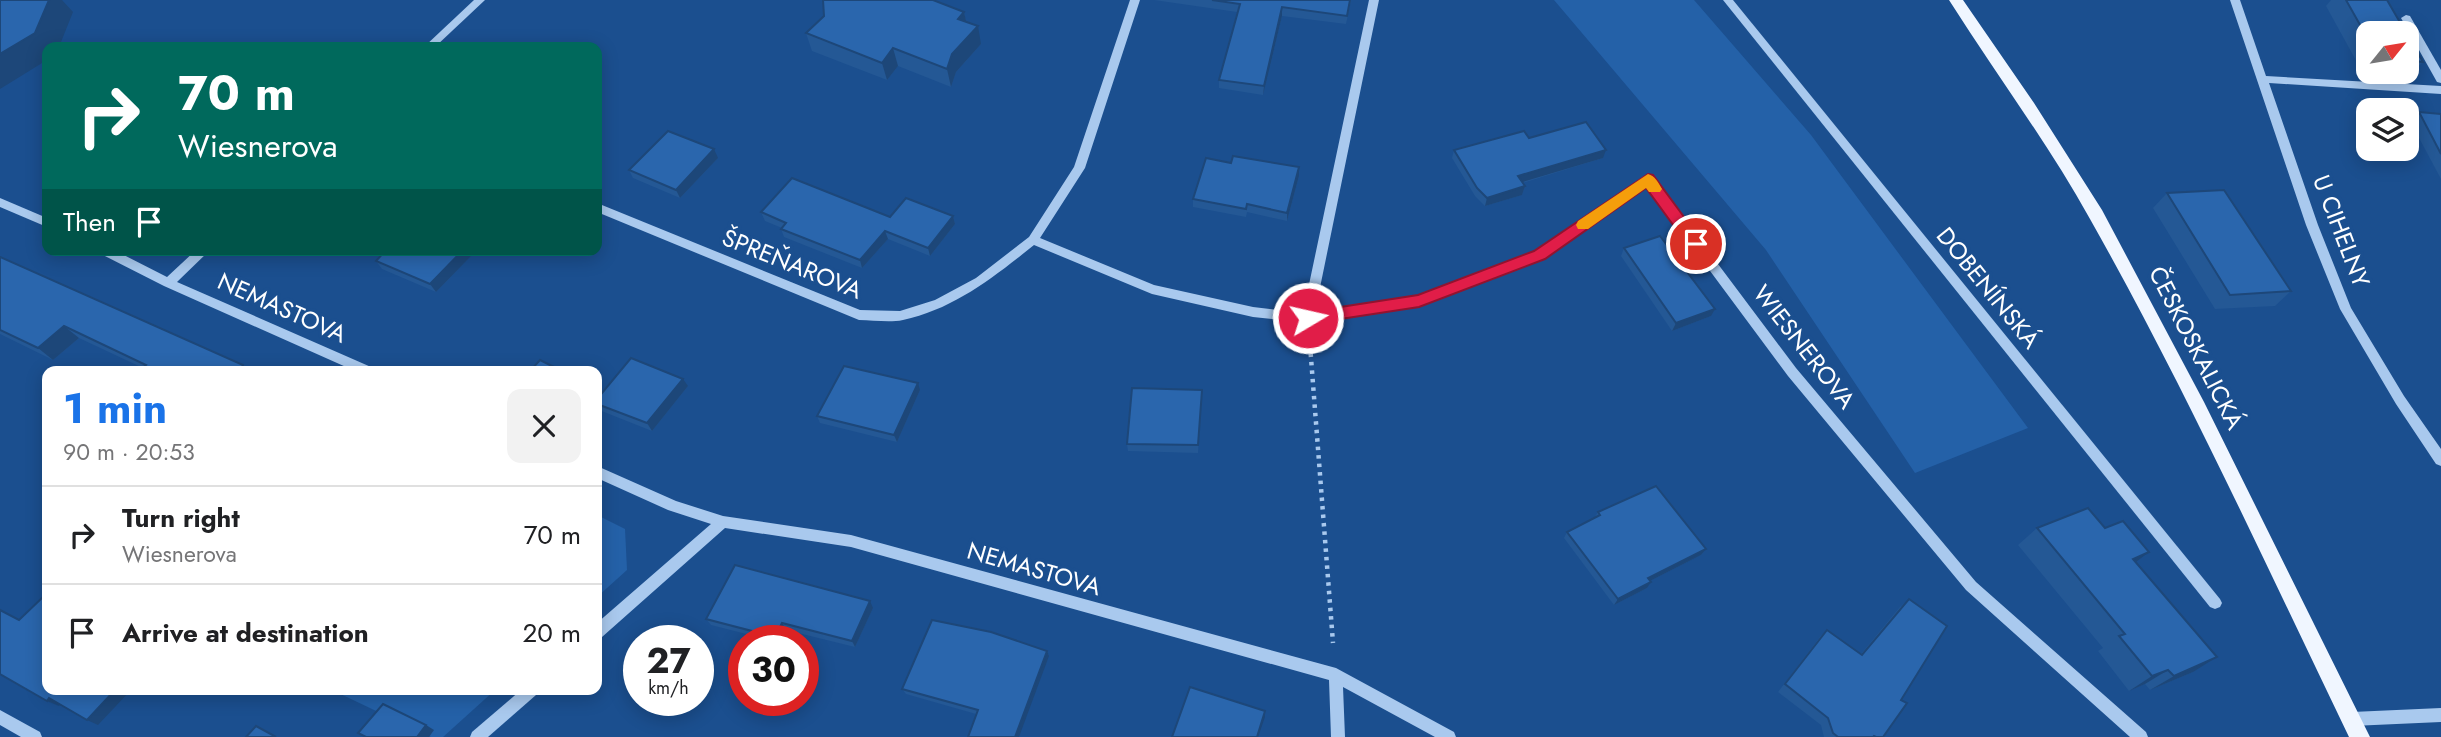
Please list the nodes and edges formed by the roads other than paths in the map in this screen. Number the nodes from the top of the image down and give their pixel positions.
1 (480, 0) edge
2 (1135, 0) edge
3 (1374, 0) edge
4 (1728, 0) edge
5 (1956, 0) edge
6 (2235, 0) edge
7 (2406, 18) dead end
8 (434, 42) edge
9 (2260, 79) junction
10 (2441, 79) edge
11 (2441, 90) edge
12 (0, 202) edge
13 (602, 209) edge
14 (42, 221) edge
15 (1033, 240) junction
16 (115, 256) edge
17 (197, 256) edge
18 (168, 283) junction
19 (1308, 318) junction
20 (356, 366) edge
21 (2441, 460) edge
22 (602, 474) edge
23 (723, 522) junction
24 (2216, 603) dead end
25 (602, 628) edge
26 (1336, 675) junction
27 (525, 695) edge
28 (2441, 715) edge
29 (0, 717) edge
30 (2356, 728) edge
31 (35, 737) edge
32 (477, 737) edge
33 (1338, 737) edge
34 (1449, 737) edge
35 (2140, 737) edge

1 - 8 street
2 - 15 street, ŠPREŇAROVA
3 - 19 street
4 - 24 street, DOBENÍNSKÁ
5 - 30 main road, ČESKOSKALICKÁ
6 - 9 street, U CIHELNY
7 - 10 street
9 - 11 street
9 - 21 street, U CIHELNY
12 - 14 street
13 - 15 street, ŠPREŇAROVA
15 - 19 street
16 - 18 street, NEMASTOVA
17 - 18 street
18 - 20 street, NEMASTOVA
19 - 35 street, WIESNEROVA
22 - 23 street, NEMASTOVA
23 - 25 street
23 - 26 street, NEMASTOVA
26 - 33 street
26 - 34 street, NEMASTOVA
27 - 32 street
28 - 30 street
29 - 31 street

